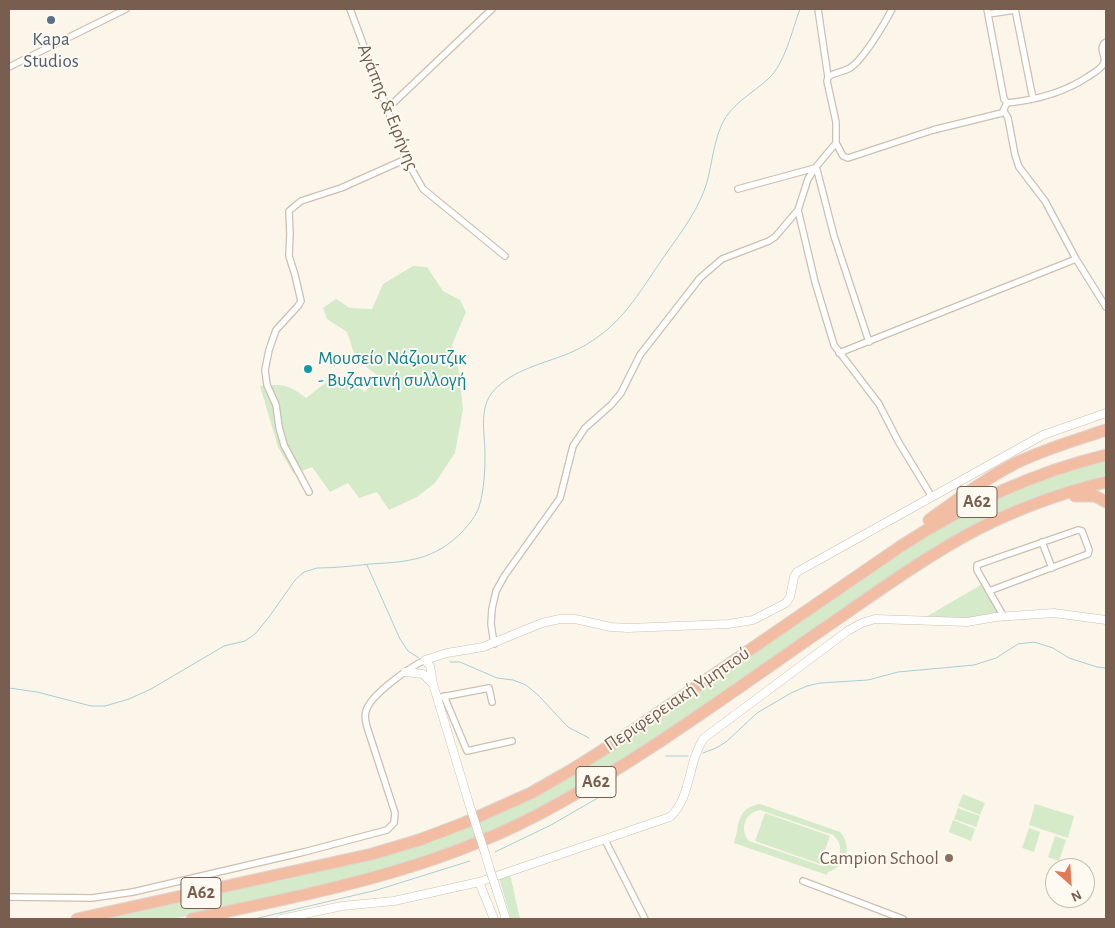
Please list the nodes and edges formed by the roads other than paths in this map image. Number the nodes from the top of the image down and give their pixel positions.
1 (126, 9) edge
2 (350, 9) edge
3 (492, 9) edge
4 (818, 9) edge
5 (892, 9) edge
6 (1015, 9) edge
7 (988, 11) edge
8 (1106, 42) edge
9 (9, 67) edge
10 (828, 77) junction
11 (1033, 98) junction
12 (1007, 103) junction
13 (388, 109) junction
14 (1004, 111) junction
15 (836, 143) junction
16 (406, 159) junction
17 (815, 168) junction
18 (738, 190) dead end
19 (798, 210) junction
20 (505, 256) dead end
21 (1076, 259) junction
22 (1106, 307) edge
23 (868, 342) junction
24 (839, 353) junction
25 (1106, 413) edge
26 (1106, 430) edge
27 (1106, 455) edge
28 (1106, 482) edge
29 (309, 492) dead end
30 (932, 496) junction
31 (1039, 502) junction
32 (1106, 502) edge
33 (1042, 542) junction
34 (1052, 568) junction
35 (861, 574) junction
36 (989, 591) junction
37 (1004, 616) junction
38 (1106, 620) edge
39 (494, 644) junction
40 (441, 654) junction
41 (425, 660) junction
42 (405, 672) junction
43 (429, 675) junction
44 (441, 697) junction
45 (492, 702) dead end
46 (512, 741) dead end
47 (605, 840) junction
48 (803, 881) dead end
49 (479, 882) junction
50 (9, 897) edge
51 (77, 919) edge
52 (192, 919) edge
53 (281, 919) edge
54 (494, 919) edge
55 (506, 919) edge
56 (645, 919) edge
57 (903, 919) edge

1 - 9 street
2 - 13 street, Αγάπης & Ειρήνης
3 - 13 street
4 - 10 street
5 - 10 street
6 - 7 street
6 - 11 street
7 - 12 street
8 - 11 street
10 - 15 street
11 - 12 street
12 - 14 street
13 - 16 street, Αγάπης & Ειρήνης
14 - 15 street
14 - 21 street
15 - 17 street
16 - 20 street, Αγάπης & Ειρήνης
16 - 29 street
17 - 18 street
17 - 19 street
17 - 23 street
19 - 24 street
19 - 39 street
21 - 22 street
21 - 23 street
23 - 24 street
24 - 30 street
25 - 30 street
26 - 35 highway
27 - 35 highway, Περιφερειακή Υμηττού / Α62
28 - 31 highway, Περιφερειακή Υμηττού / Α62
30 - 39 street
31 - 32 highway
31 - 52 highway, Περιφερειακή Υμηττού / Α62
33 - 34 street
33 - 34 street
33 - 36 street
34 - 36 street
35 - 51 highway, Περιφερειακή Υμηττού / Α62
36 - 37 street
37 - 38 street
37 - 47 street
39 - 40 street
40 - 41 street
40 - 43 street
41 - 42 street
41 - 43 street
42 - 43 street
42 - 50 street
43 - 44 street
44 - 45 street
44 - 46 street
44 - 55 street, bridge
47 - 49 street
47 - 56 street
48 - 57 street
49 - 53 street
49 - 54 street

